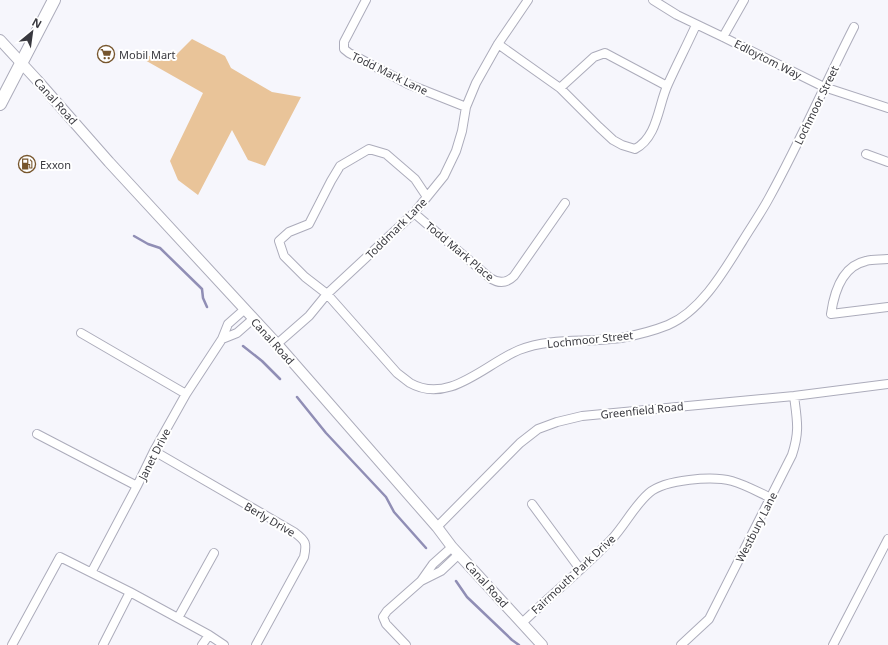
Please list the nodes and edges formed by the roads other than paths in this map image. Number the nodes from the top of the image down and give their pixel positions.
1 (54, 0) edge
2 (366, 0) edge
3 (528, 0) edge
4 (653, 0) edge
5 (744, 0) edge
6 (696, 25) junction
7 (854, 27) dead end
8 (724, 37) junction
9 (0, 40) edge
10 (498, 44) junction
11 (22, 63) junction
12 (667, 86) junction
13 (824, 87) junction
14 (560, 88) junction
15 (0, 104) edge
16 (466, 108) junction
17 (888, 108) edge
18 (866, 154) dead end
19 (888, 162) edge
20 (427, 197) junction
21 (565, 203) dead end
22 (414, 213) junction
23 (888, 259) edge
24 (327, 294) junction
25 (888, 307) edge
26 (245, 309) junction
27 (253, 319) junction
28 (81, 334) dead end
29 (222, 339) junction
30 (277, 344) junction
31 (888, 384) edge
32 (186, 394) junction
33 (794, 396) junction
34 (37, 434) dead end
35 (154, 451) junction
36 (137, 486) junction
37 (771, 498) junction
38 (532, 504) dead end
39 (437, 527) junction
40 (888, 539) edge
41 (456, 551) junction
42 (214, 553) dead end
43 (580, 569) junction
44 (92, 572) junction
45 (421, 581) junction
46 (130, 592) junction
47 (178, 618) junction
48 (522, 622) junction
49 (209, 635) junction
50 (12, 645) edge
51 (103, 645) edge
52 (202, 645) edge
53 (224, 645) edge
54 (256, 645) edge
55 (406, 645) edge
56 (542, 645) edge
57 (681, 645) edge
58 (833, 645) edge

1 - 11 main road
2 - 16 street, Todd Mark Lane
3 - 10 street
4 - 6 street, Edloytom Way
5 - 8 street
6 - 8 street, Edloytom Way
6 - 12 street
7 - 13 street, Lochmoor Street
8 - 13 street, Edloytom Way
9 - 11 street, Canal Road
10 - 14 street
10 - 16 street, Toddmark Lane
11 - 15 main road
11 - 26 street, Canal Road
12 - 14 street
12 - 14 street
13 - 17 street, Edloytom Way
13 - 24 street, Lochmoor Street
16 - 20 street, Toddmark Lane
18 - 19 street
20 - 22 street, Toddmark Lane
20 - 24 street
21 - 22 street, Todd Mark Place
22 - 24 street, Toddmark Lane
23 - 25 street
24 - 30 street, Toddmark Lane
26 - 27 street, Canal Road
26 - 29 street, Janet Drive
27 - 29 street
27 - 30 street, Canal Road
28 - 32 street
29 - 32 street, Janet Drive
30 - 39 street, Canal Road
31 - 33 street, Greenfield Road
32 - 35 street, Janet Drive
33 - 37 street, Westbury Lane
33 - 39 street, Greenfield Road
34 - 36 street
35 - 36 street, Janet Drive
35 - 54 street, Berly Drive
36 - 44 street, Janet Drive
37 - 43 street, Fairmouth Park Drive
37 - 57 street, Westbury Lane
38 - 43 street
39 - 41 street, Canal Road
40 - 58 street
41 - 45 street
41 - 45 street
41 - 48 street, Canal Road
42 - 47 street
43 - 48 street, Fairmouth Park Drive
44 - 46 street
44 - 50 street
45 - 55 street
46 - 47 street
46 - 51 street
47 - 49 street
48 - 56 street, Canal Road
49 - 52 street
49 - 53 street

